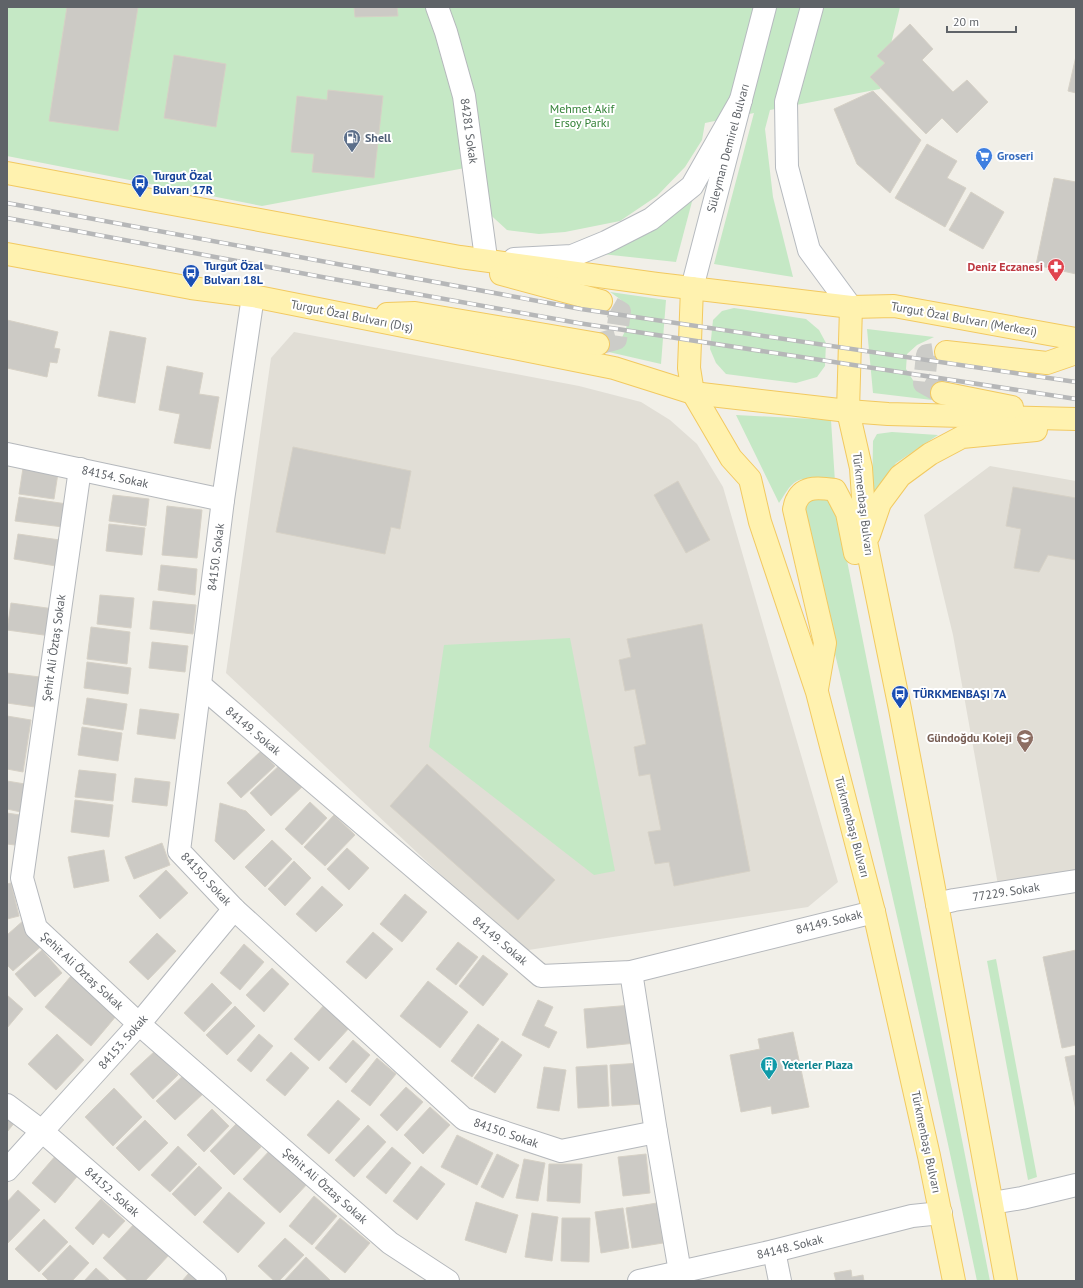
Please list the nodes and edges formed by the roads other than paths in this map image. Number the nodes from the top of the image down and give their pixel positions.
1 (437, 7) edge
2 (765, 7) edge
3 (812, 7) edge
4 (741, 100) junction
5 (7, 173) edge
6 (7, 254) edge
7 (460, 257) junction
8 (486, 258) junction
9 (692, 288) junction
10 (253, 296) junction
11 (601, 301) tunnel mouth
12 (851, 307) junction
13 (348, 316) junction
14 (1076, 339) edge
15 (598, 344) tunnel mouth
16 (946, 352) tunnel mouth
17 (1076, 353) edge
18 (693, 393) junction
19 (942, 393) tunnel mouth
20 (848, 411) junction
21 (1076, 416) edge
22 (1076, 419) edge
23 (1076, 425) edge
24 (7, 454) edge
25 (80, 469) junction
26 (223, 500) junction
27 (866, 542) junction
28 (200, 685) junction
29 (817, 692) junction
30 (1076, 881) edge
31 (937, 904) junction
32 (234, 909) junction
33 (874, 912) junction
34 (631, 972) junction
35 (139, 1024) junction
36 (7, 1105) edge
37 (43, 1132) junction
38 (656, 1132) junction
39 (7, 1170) edge
40 (1076, 1185) edge
41 (992, 1203) junction
42 (941, 1213) junction
43 (774, 1251) junction
44 (680, 1272) junction
45 (215, 1281) edge
46 (448, 1281) edge
47 (639, 1281) edge
48 (780, 1281) edge
49 (954, 1281) edge
50 (1006, 1281) edge

1 - 8 street, 84281 Sokak
2 - 4 street, Süleyman Demirel Bulvarı
3 - 12 street
4 - 8 street
4 - 9 street, Süleyman Demirel Bulvarı
5 - 7 main road
6 - 10 main road, Turgut Özal Bulvarı (Dış)
7 - 8 street
7 - 9 main road
7 - 11 main road
9 - 12 main road, Turgut Özal Bulvarı (Merkezi)
9 - 18 main road
10 - 13 main road, Turgut Özal Bulvarı (Dış)
10 - 26 street, 84150. Sokak
12 - 14 main road, Turgut Özal Bulvarı (Merkezi)
12 - 20 main road, Türkmenbaşı Bulvarı
13 - 15 main road
13 - 18 main road, Turgut Özal Bulvarı (Dış)
16 - 17 main road
18 - 20 main road, Turgut Özal Bulvarı (Dış)
18 - 29 main road, Türkmenbaşı Bulvarı
19 - 21 main road
20 - 22 main road
20 - 27 main road, Türkmenbaşı Bulvarı
23 - 27 main road
24 - 25 street, 84154. Sokak
25 - 26 street, 84154. Sokak
25 - 35 street, Şehit Ali Öztaş Sokak
26 - 28 street, 84150. Sokak
27 - 31 main road, Türkmenbaşı Bulvarı
28 - 32 street, 84150. Sokak
28 - 34 street, 84149. Sokak
29 - 31 main road
29 - 33 main road, Türkmenbaşı Bulvarı
30 - 31 street, 77229. Sokak
31 - 41 main road, Türkmenbaşı Bulvarı
32 - 35 street, 84153. Sokak
32 - 38 street, 84150. Sokak
33 - 34 street, 84149. Sokak
33 - 42 main road, Türkmenbaşı Bulvarı
34 - 38 street
35 - 37 street, 84153. Sokak
35 - 46 street, Şehit Ali Öztaş Sokak
36 - 37 street, 84152. Sokak
37 - 39 street, 84153. Sokak
37 - 45 street, 84152. Sokak
38 - 44 street
40 - 41 street
41 - 50 main road, Türkmenbaşı Bulvarı
42 - 43 street, 84148. Sokak
42 - 49 main road, Türkmenbaşı Bulvarı
43 - 44 street, 84148. Sokak
43 - 48 street
44 - 47 street, 84148. Sokak

